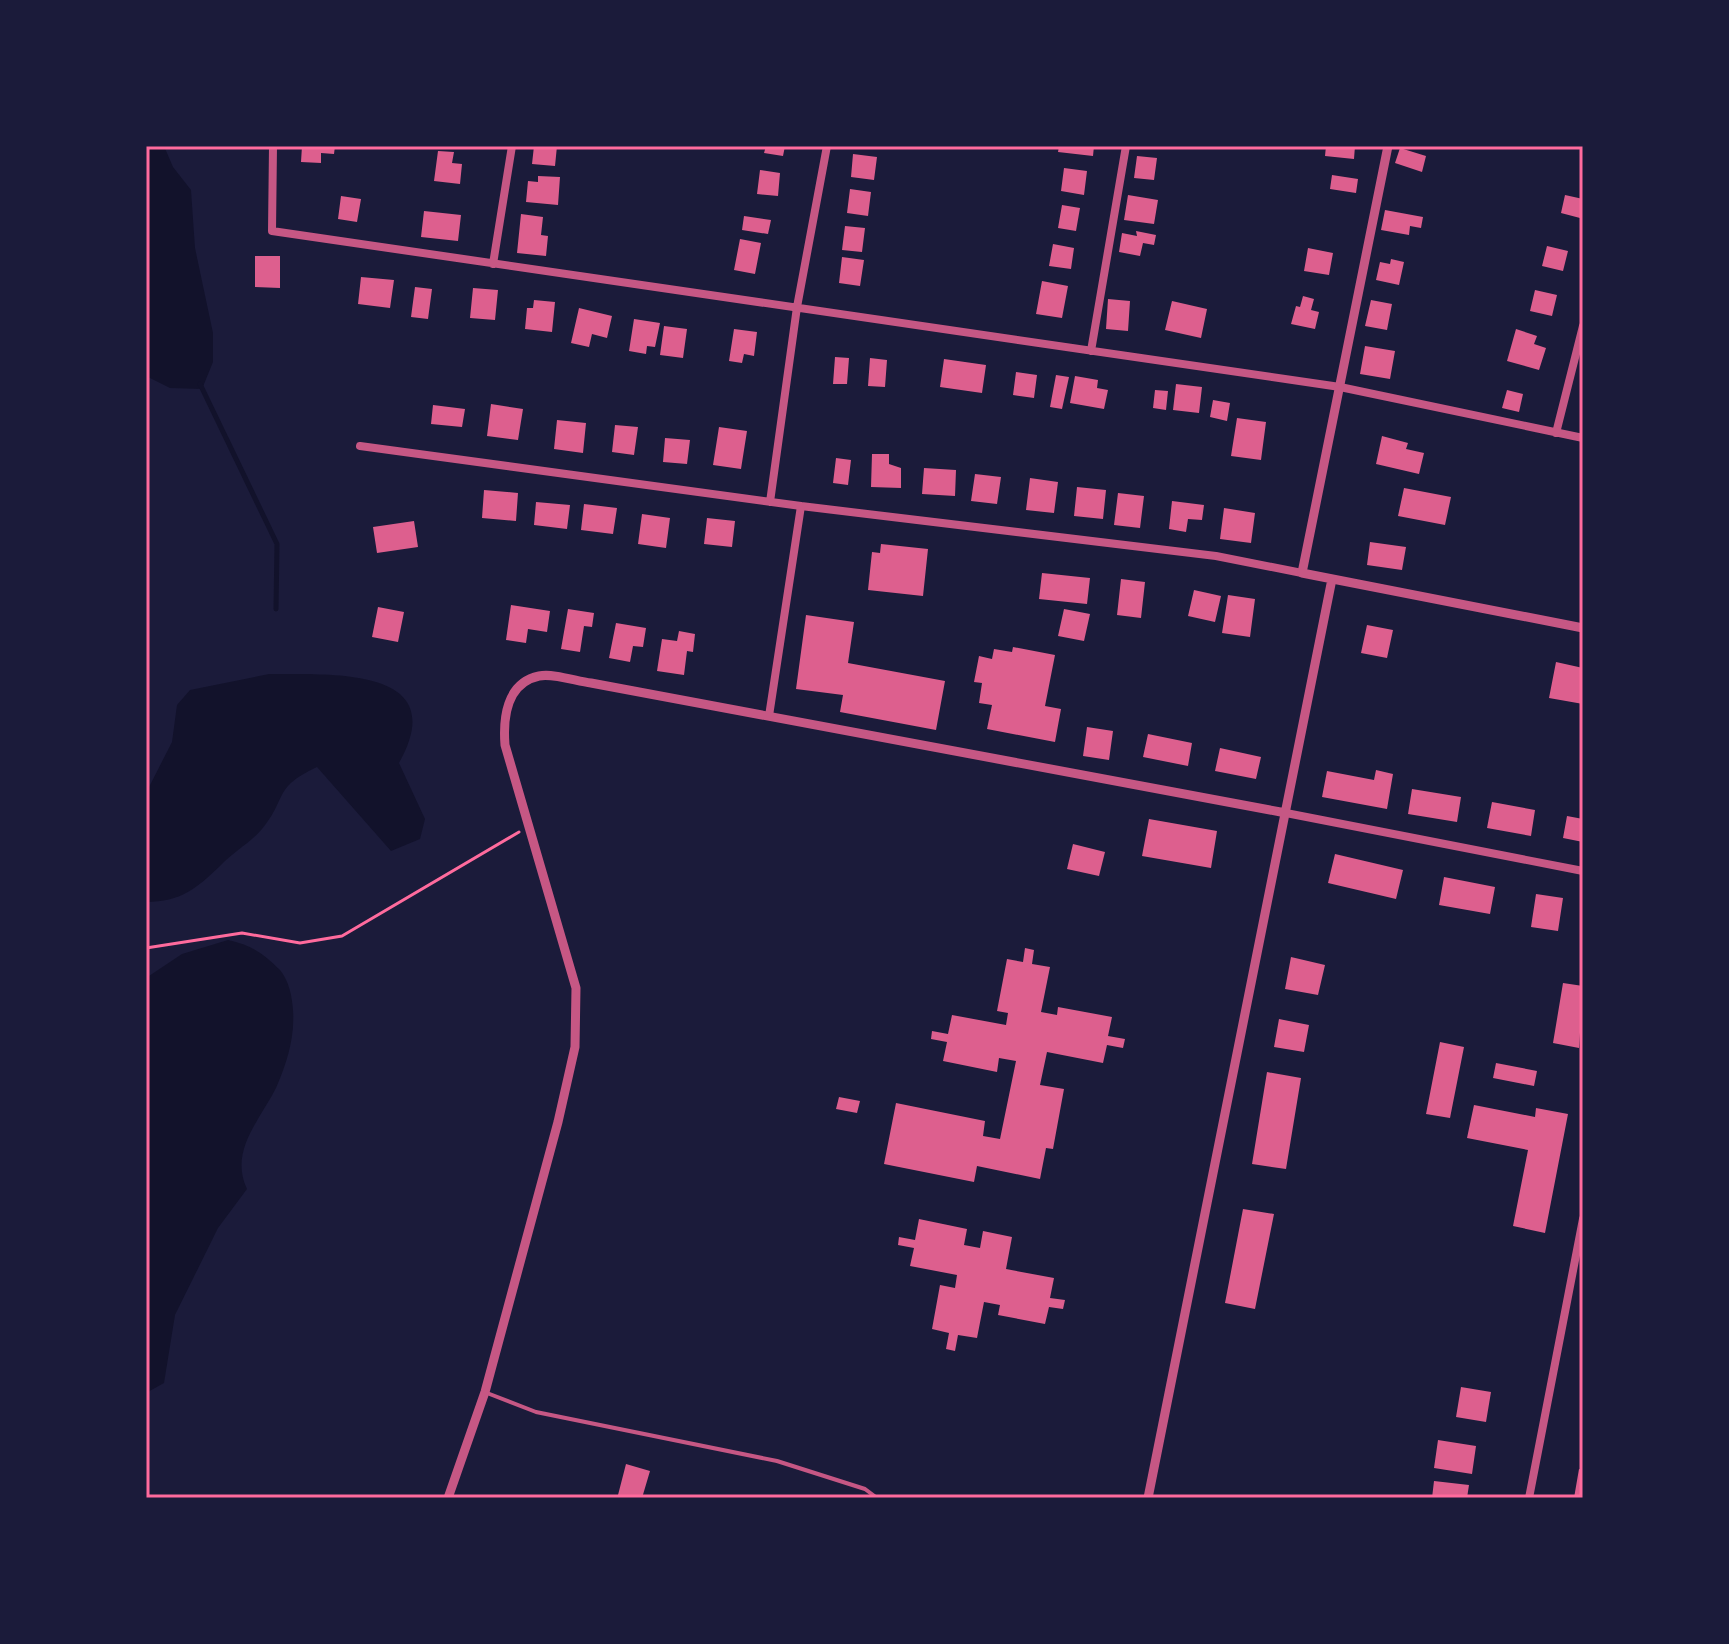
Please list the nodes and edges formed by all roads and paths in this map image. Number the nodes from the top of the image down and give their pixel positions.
1 (273, 146) edge
2 (512, 146) edge
3 (827, 146) edge
4 (1126, 146) edge
5 (1388, 146) edge
6 (493, 264) junction
7 (797, 307) junction
8 (1583, 326) edge
9 (1091, 351) junction
10 (1340, 387) junction
11 (1556, 433) junction
12 (1583, 438) edge
13 (360, 446) dead end
14 (770, 502) junction
15 (801, 506) junction
16 (1302, 573) junction
17 (1332, 579) junction
18 (1583, 628) edge
19 (769, 716) junction
20 (1286, 813) junction
21 (529, 826) junction
22 (1583, 871) edge
23 (146, 948) edge
24 (1583, 1219) edge
25 (485, 1392) junction
26 (448, 1498) edge
27 (877, 1498) edge
28 (1148, 1498) edge
29 (1529, 1498) edge

1 - 6 street
2 - 6 street
3 - 7 street
4 - 9 street
5 - 10 street
6 - 7 street
7 - 9 street
7 - 14 street
8 - 11 street
9 - 10 street
10 - 11 street
10 - 16 street
11 - 12 street
13 - 14 street
14 - 15 street
15 - 16 street
15 - 19 street
16 - 17 street
17 - 18 street
17 - 20 street
19 - 20 street
19 - 21 street
20 - 22 street
20 - 28 street
21 - 23 path
21 - 25 street
24 - 29 street
25 - 26 street
25 - 27 lane

